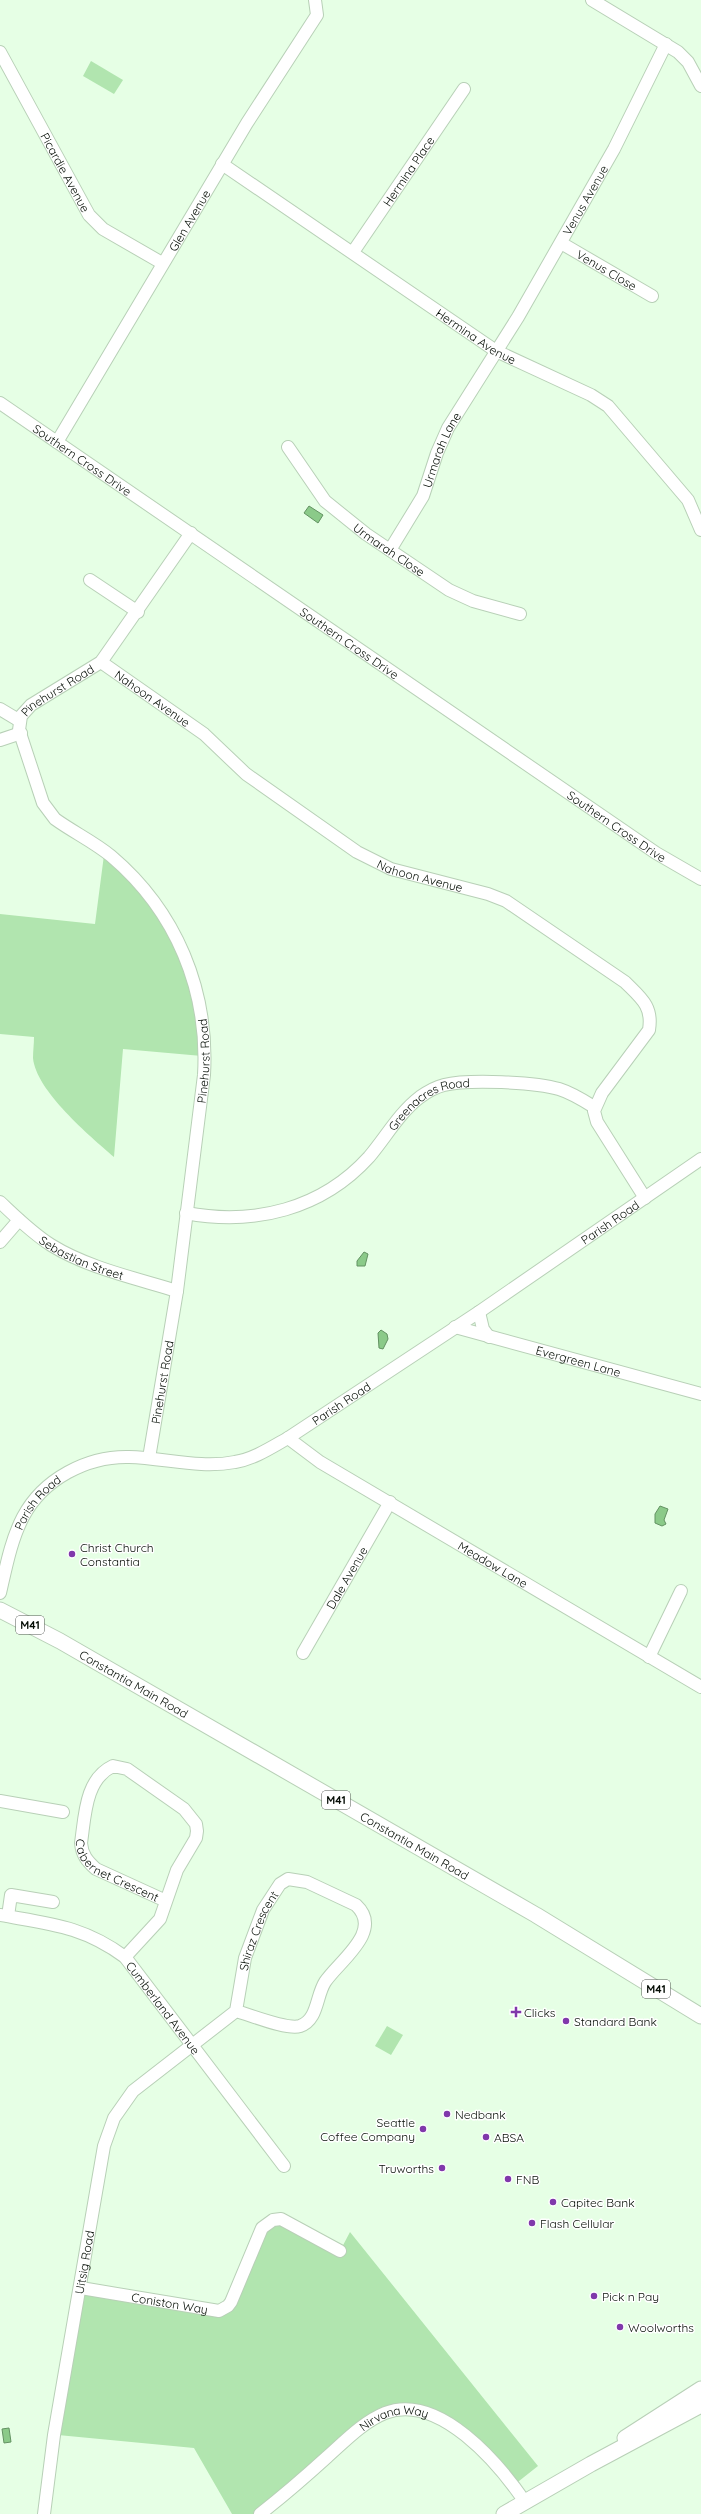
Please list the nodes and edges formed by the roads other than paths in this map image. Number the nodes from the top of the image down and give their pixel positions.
1 (315, 0) edge
2 (592, 0) edge
3 (666, 44) junction
4 (0, 52) edge
5 (701, 86) edge
6 (464, 89) dead end
7 (222, 164) junction
8 (561, 243) junction
9 (353, 252) junction
10 (162, 263) junction
11 (652, 296) dead end
12 (496, 351) junction
13 (0, 403) edge
14 (57, 442) junction
15 (288, 447) dead end
16 (696, 503) edge
17 (701, 530) edge
18 (191, 533) junction
19 (390, 550) junction
20 (90, 580) dead end
21 (138, 612) junction
22 (520, 614) dead end
23 (102, 662) junction
24 (0, 709) edge
25 (20, 721) junction
26 (20, 734) junction
27 (0, 740) edge
28 (701, 879) edge
29 (594, 1106) junction
30 (701, 1160) edge
31 (645, 1198) junction
32 (0, 1202) edge
33 (186, 1213) junction
34 (19, 1220) junction
35 (0, 1242) edge
36 (177, 1291) junction
37 (479, 1312) junction
38 (455, 1327) junction
39 (489, 1336) junction
40 (701, 1394) edge
41 (288, 1438) junction
42 (149, 1458) junction
43 (390, 1502) junction
44 (681, 1591) dead end
45 (0, 1593) edge
46 (0, 1610) edge
47 (303, 1653) dead end
48 (649, 1657) junction
49 (701, 1687) edge
50 (0, 1801) edge
51 (63, 1812) dead end
52 (5, 1894) edge
53 (166, 1901) junction
54 (53, 1902) dead end
55 (4, 1916) edge
56 (125, 1958) junction
57 (236, 2011) junction
58 (701, 2016) edge
59 (192, 2045) junction
60 (284, 2166) dead end
61 (340, 2251) dead end
62 (81, 2288) junction
63 (701, 2389) edge
64 (701, 2405) edge
65 (591, 2464) junction
66 (525, 2502) junction
67 (44, 2514) edge
68 (260, 2514) edge
69 (504, 2514) edge

1 - 7 street, Glen Avenue
2 - 3 street
3 - 5 street
3 - 8 street, Venus Avenue
4 - 10 street, Picardie Avenue
6 - 9 street, Hermina Place
7 - 9 street, Hermina Avenue
7 - 10 street, Glen Avenue
8 - 11 street, Venus Close
8 - 12 street, Venus Avenue
9 - 12 street, Hermina Avenue
10 - 14 street, Glen Avenue
12 - 16 street, Hermina Avenue
12 - 19 street, Urmarah Lane
13 - 14 street, Southern Cross Drive
14 - 18 street, Southern Cross Drive
15 - 19 street, Urmarah Close
16 - 17 street, Hermina Avenue
18 - 21 street, Pinehurst Road
18 - 28 street, Southern Cross Drive
19 - 22 street, Urmarah Close
20 - 21 street
21 - 23 street, Pinehurst Road
23 - 25 street, Pinehurst Road
23 - 29 street, Nahoon Avenue
24 - 25 street
25 - 26 street, Pinehurst Road
26 - 27 street
26 - 33 street, Pinehurst Road
29 - 31 street
29 - 33 street, Greenacres Road
30 - 31 street, Parish Road
31 - 37 street, Parish Road
32 - 34 street, Sebastian Street
33 - 36 street, Pinehurst Road
34 - 35 street
34 - 36 street, Sebastian Street
36 - 42 street, Pinehurst Road
37 - 38 street, Parish Road
37 - 39 street
38 - 39 street, Evergreen Lane
38 - 41 street, Parish Road
39 - 40 street, Evergreen Lane
41 - 42 street, Parish Road
41 - 43 street, Meadow Lane
42 - 45 street, Parish Road
43 - 47 street, Dale Avenue
43 - 48 street, Meadow Lane
44 - 48 street
46 - 58 main road, Constantia Main Road / M41
48 - 49 street, Meadow Lane
50 - 51 street
52 - 54 street
52 - 55 street
53 - 53 street, Cabernet Crescent
53 - 56 street, Cabernet Crescent
55 - 56 street, Cumberland Avenue
56 - 59 street, Cumberland Avenue
57 - 57 street, Shiraz Crescent
57 - 59 street
59 - 60 street, Cumberland Avenue
59 - 62 street, Uitsig Road
61 - 62 street, Coniston Way
62 - 67 street, Uitsig Road
63 - 65 main road
64 - 65 main road
65 - 66 main road
66 - 68 street, Nirvana Way
66 - 69 main road

